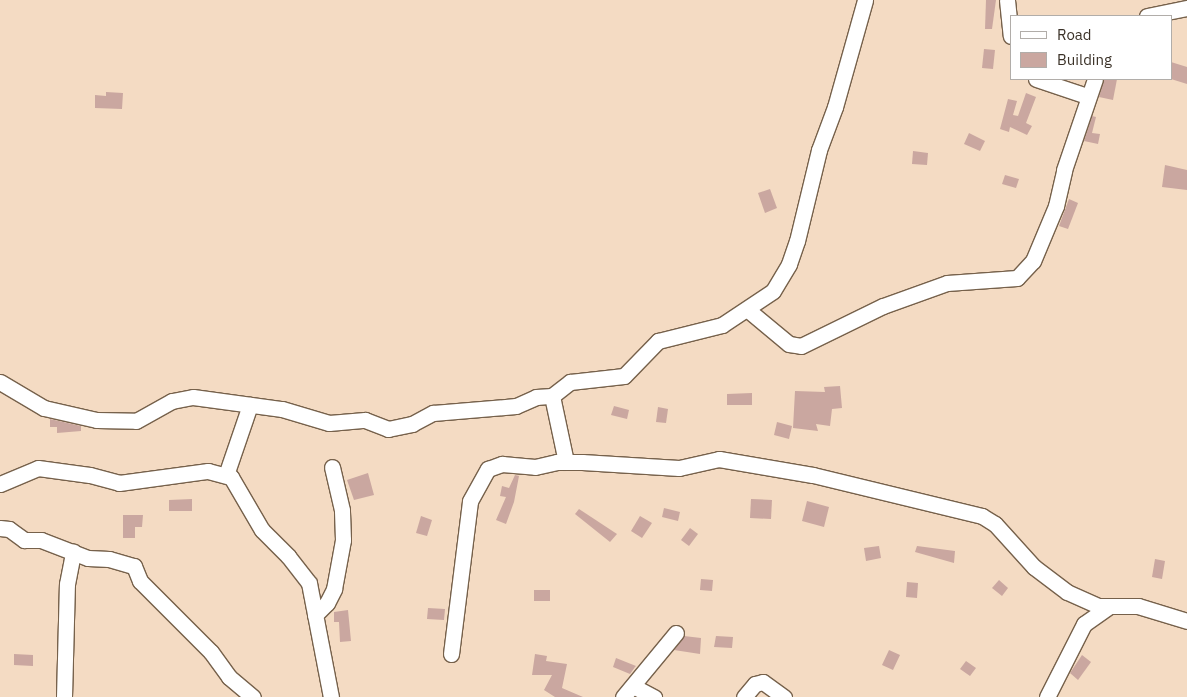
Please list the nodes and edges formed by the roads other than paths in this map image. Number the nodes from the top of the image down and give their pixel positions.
1 (865, 0) edge
2 (1007, 0) edge
3 (1187, 8) edge
4 (1152, 15) edge
5 (1010, 27) edge
6 (1039, 80) edge
7 (1095, 80) edge
8 (1087, 96) junction
9 (748, 310) junction
10 (0, 382) edge
11 (552, 396) junction
12 (250, 405) junction
13 (566, 462) junction
14 (332, 467) dead end
15 (226, 474) junction
16 (0, 484) edge
17 (0, 528) edge
18 (73, 552) junction
19 (1108, 607) junction
20 (315, 615) junction
21 (1187, 621) edge
22 (676, 633) dead end
23 (451, 654) dead end
24 (628, 692) edge
25 (64, 697) edge
26 (253, 697) edge
27 (331, 697) edge
28 (654, 697) edge
29 (744, 697) edge
30 (784, 697) edge
31 (1047, 697) edge

1 - 9 street
2 - 5 street
3 - 4 street
6 - 8 street
7 - 8 street
8 - 9 street
9 - 11 street
10 - 12 street
11 - 12 street
11 - 13 street
12 - 15 street
13 - 19 street
13 - 23 street
14 - 20 street
15 - 16 street
15 - 20 street
17 - 18 street
18 - 25 street
18 - 26 street
19 - 21 street
19 - 31 street
20 - 27 street
22 - 24 street
24 - 28 street
29 - 30 street

